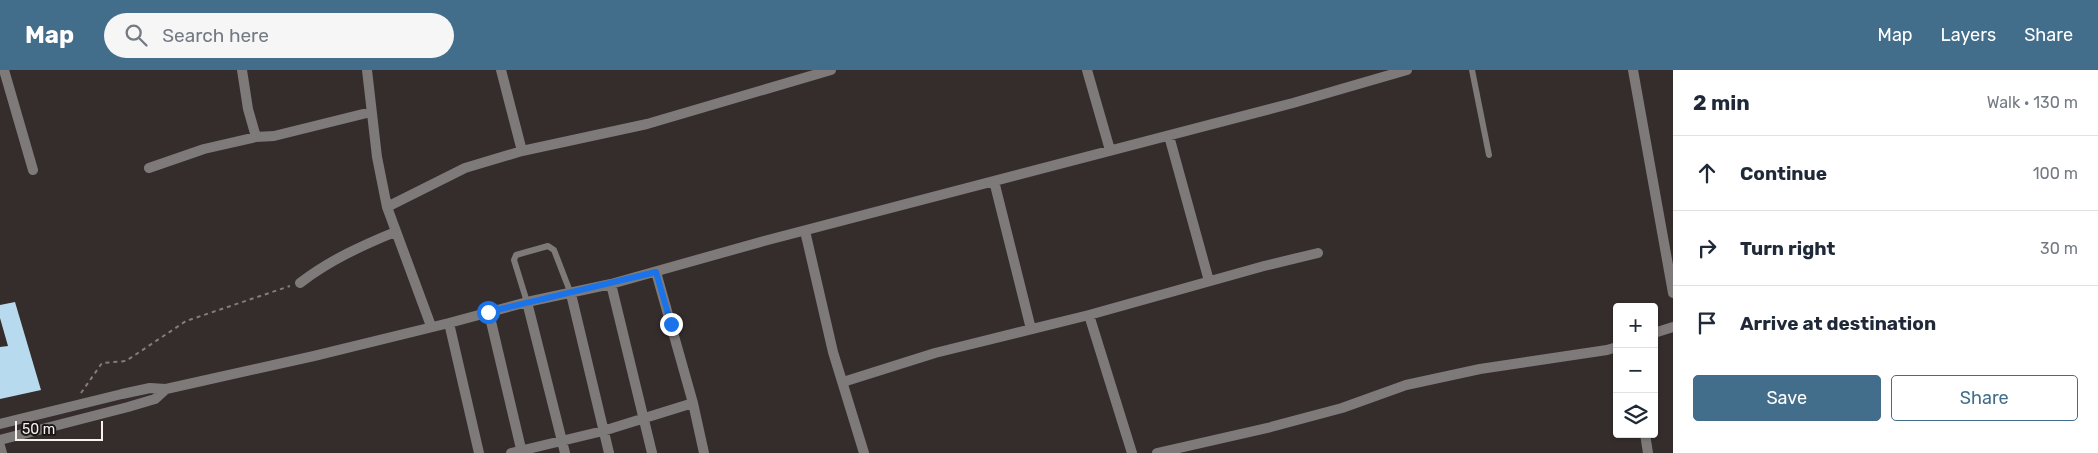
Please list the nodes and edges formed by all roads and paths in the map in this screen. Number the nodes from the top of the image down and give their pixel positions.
1 (4, 70) edge
2 (242, 70) edge
3 (367, 70) edge
4 (501, 70) edge
5 (831, 70) edge
6 (1086, 70) edge
7 (1406, 70) edge
8 (1472, 70) edge
9 (1633, 70) edge
10 (1389, 73) edge
11 (371, 112) junction
12 (1169, 136) junction
13 (256, 138) junction
14 (1110, 150) junction
15 (522, 151) junction
16 (1489, 156) dead end
17 (149, 168) dead end
18 (33, 170) dead end
19 (994, 182) junction
20 (387, 207) junction
21 (805, 231) junction
22 (395, 232) junction
23 (1318, 253) dead end
24 (1670, 259) edge
25 (656, 272) junction
26 (1209, 281) junction
27 (300, 283) joint
28 (611, 284) junction
29 (1673, 293) edge
30 (571, 294) junction
31 (527, 302) junction
32 (488, 312) junction
33 (1089, 315) junction
34 (1673, 316) edge
35 (449, 323) junction
36 (430, 326) junction
37 (1673, 327) edge
38 (1031, 329) junction
39 (1658, 332) edge
40 (1613, 348) edge
41 (843, 382) junction
42 (166, 389) junction
43 (86, 402) junction
44 (693, 403) junction
45 (644, 419) junction
46 (0, 424) edge
47 (603, 431) junction
48 (1646, 438) edge
49 (0, 440) edge
50 (562, 441) junction
51 (0, 446) edge
52 (1182, 450) edge
53 (522, 452) edge
54 (2, 453) edge
55 (479, 453) edge
56 (511, 453) edge
57 (565, 453) edge
58 (608, 453) edge
59 (652, 453) edge
60 (704, 453) edge
61 (864, 453) edge
62 (1132, 453) edge
63 (1157, 453) edge
64 (1648, 453) edge

1 - 18 street
2 - 13 street
3 - 11 street
4 - 15 street
5 - 15 street
6 - 14 street
7 - 10 street
8 - 16 lane
9 - 24 street
10 - 12 street
11 - 13 street
11 - 20 street
12 - 14 street
12 - 26 street
13 - 17 street
14 - 19 street
15 - 20 street
19 - 21 street
19 - 38 street
20 - 22 street
21 - 25 street
21 - 41 street
22 - 27 street
22 - 36 street
23 - 26 street
24 - 29 street
25 - 28 street
25 - 44 street
26 - 33 street
27 - 43 path
28 - 30 street
28 - 45 street
30 - 31 street
30 - 31 lane
30 - 47 street
31 - 32 street
31 - 50 street
32 - 35 street
32 - 53 street
33 - 38 street
33 - 62 street
34 - 37 street
35 - 36 street
35 - 55 street
36 - 42 street
37 - 39 street
38 - 41 street
40 - 52 street
41 - 61 street
42 - 43 street
42 - 49 street
43 - 46 street
44 - 45 street
44 - 60 street
45 - 47 street
45 - 59 street
47 - 50 street
47 - 58 street
48 - 64 street
50 - 53 street
50 - 57 street
51 - 54 street
52 - 63 street
53 - 56 street

